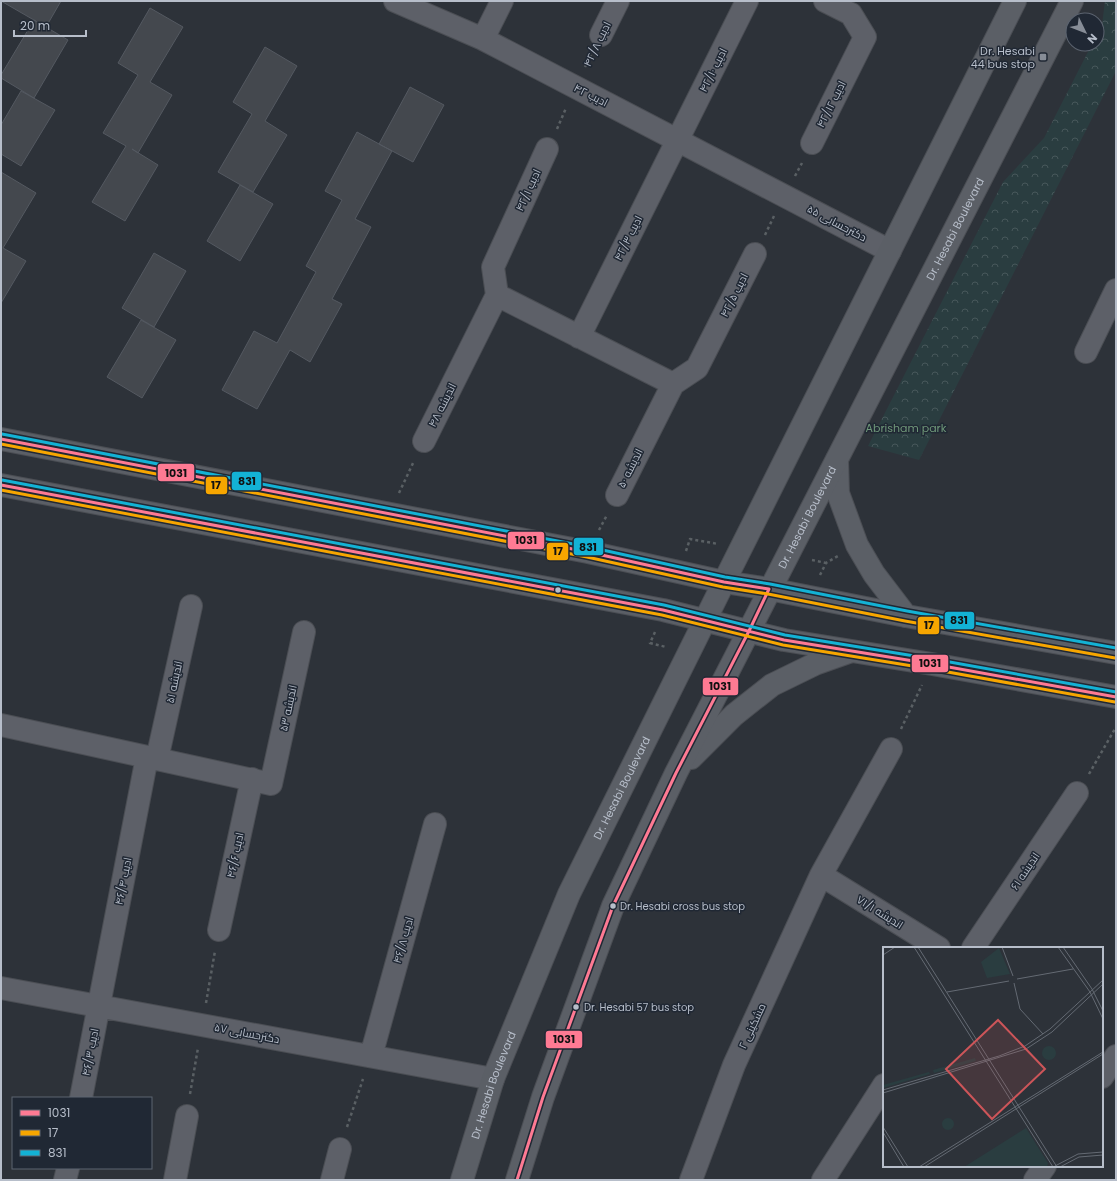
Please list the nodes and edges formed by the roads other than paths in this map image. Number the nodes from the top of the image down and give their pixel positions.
1 (394, 1) edge
2 (502, 1) edge
3 (618, 1) edge
4 (747, 1) edge
5 (825, 1) edge
6 (1015, 1) edge
7 (1072, 1) edge
8 (854, 8) edge
9 (601, 35) road end
10 (483, 39) junction
11 (678, 140) junction
12 (812, 143) road end
13 (547, 149) road end
14 (784, 195) joint
15 (890, 251) junction
16 (755, 254) road end
17 (1116, 290) edge
18 (497, 295) junction
19 (579, 336) junction
20 (1086, 352) dead end
21 (673, 384) junction
22 (1, 439) edge
23 (424, 441) road end
24 (837, 460) junction
25 (1, 485) edge
26 (617, 495) road end
27 (724, 582) junction
28 (769, 589) junction
29 (191, 606) dead end
30 (906, 616) junction
31 (704, 620) junction
32 (749, 631) junction
33 (304, 632) dead end
34 (851, 652) junction
35 (1116, 653) edge
36 (1116, 697) edge
37 (1, 725) edge
38 (891, 749) road end
39 (152, 758) junction
40 (676, 773) junction
41 (262, 781) junction
42 (1077, 793) road end
43 (435, 824) dead end
44 (821, 875) junction
45 (219, 930) dead end
46 (937, 947) edge
47 (974, 947) edge
48 (1, 988) edge
49 (99, 1006) junction
50 (371, 1056) junction
51 (493, 1079) junction
52 (883, 1087) edge
53 (81, 1097) edge
54 (187, 1116) dead end
55 (340, 1149) road end
56 (1043, 1167) edge
57 (68, 1169) edge
58 (65, 1180) edge
59 (175, 1180) edge
60 (332, 1180) edge
61 (462, 1180) edge
62 (517, 1180) edge
63 (691, 1180) edge
64 (823, 1180) edge
65 (1036, 1180) edge

1 - 10 street, ادیب ۴۲
2 - 10 street
3 - 9 street, ادیب ۴۲/۸
4 - 11 street, ادیب ۴۲/۱۰
5 - 8 street
6 - 15 main road, Dr. Hesabi Boulevard
7 - 24 main road, Dr. Hesabi Boulevard
8 - 12 street, ادیب ۴۲/۱۲
10 - 11 street, ادیب ۴۲
11 - 14 street, ادیب ۴۲
11 - 19 street, ادیب ۴۲/۳
13 - 18 street, ادیب ۴۲/۱
14 - 15 street, دکترحسابی ۵۵
15 - 27 main road, Dr. Hesabi Boulevard
16 - 21 street, ادیب ۴۲/۵
17 - 20 street
18 - 19 street
18 - 23 street, اندیشه ۴۸
19 - 21 street
21 - 26 street, اندیشه ۵۰
22 - 27 main road
24 - 28 main road, Dr. Hesabi Boulevard
24 - 30 main road
25 - 31 main road
27 - 28 main road
27 - 31 main road, Dr. Hesabi Boulevard
28 - 30 main road
28 - 32 main road, Dr. Hesabi Boulevard
29 - 39 street, اندیشه ۵۱
30 - 35 main road
31 - 32 main road
31 - 51 main road, Dr. Hesabi Boulevard
32 - 34 main road
32 - 40 main road, Dr. Hesabi Boulevard
33 - 41 street, اندیشه ۵۳
34 - 36 main road
34 - 40 main road
37 - 39 street
38 - 44 street, مشکینی ۲
39 - 41 street
39 - 49 street, ادیب ۴۶/۴
40 - 62 main road, Dr. Hesabi Boulevard
41 - 45 street, ادیب ۴۶/۶
42 - 47 street, اندیشه ۶۱
43 - 50 street, ادیب ۴۶/۸
44 - 46 street, اندیشه ۷۱/۱
44 - 63 street, مشکینی ۲
48 - 49 street, دکترحسابی ۵۷
49 - 50 street, دکترحسابی ۵۷
49 - 53 street, ادیب ۴۶/۳
50 - 51 street, دکترحسابی ۵۷
51 - 61 main road, Dr. Hesabi Boulevard
52 - 64 street
54 - 59 street
55 - 60 street
56 - 65 street
57 - 58 street

